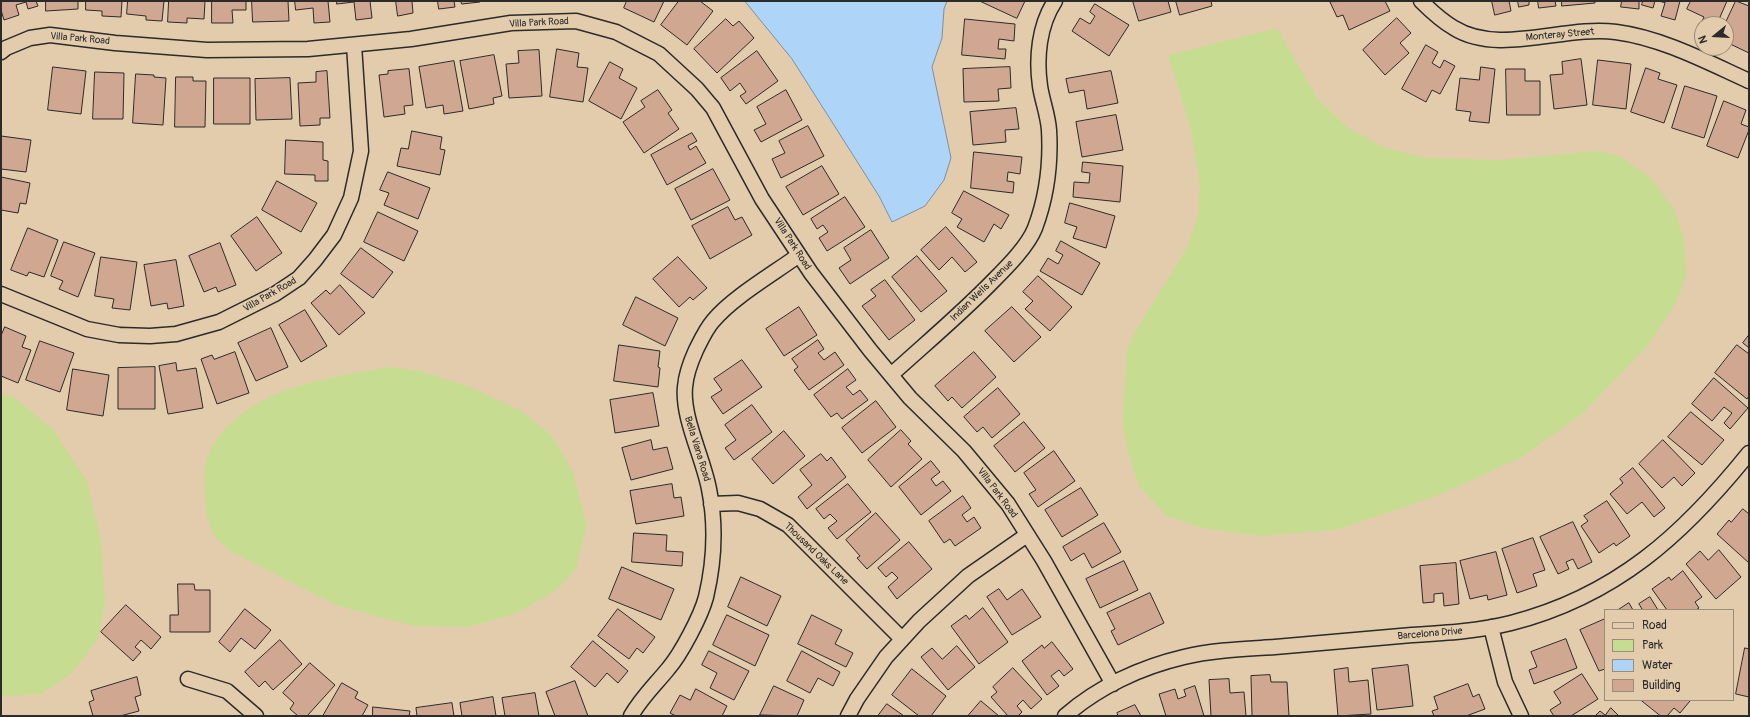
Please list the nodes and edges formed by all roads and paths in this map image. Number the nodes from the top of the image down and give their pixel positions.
1 (1055, 1) edge
2 (1422, 1) edge
3 (354, 45) junction
4 (1, 52) edge
5 (1749, 81) edge
6 (799, 255) junction
7 (1, 294) edge
8 (891, 375) junction
9 (1749, 453) edge
10 (711, 504) junction
11 (1027, 535) junction
12 (1491, 627) junction
13 (902, 639) junction
14 (188, 679) dead end
15 (1112, 684) junction
16 (256, 716) edge
17 (631, 716) edge
18 (848, 716) edge
19 (1065, 716) edge
20 (1521, 716) edge

1 - 8 street, Indian Wells Avenue
2 - 5 street, Monteray Street
3 - 4 street, Villa Park Road
3 - 6 street, Villa Park Road
3 - 7 street, Villa Park Road
6 - 8 street, Villa Park Road
6 - 10 street, Bella Viana Road
8 - 11 street, Villa Park Road
9 - 12 street, Barcelona Drive
10 - 13 street, Thousand Oaks Lane
10 - 17 street, Bella Viana Road
11 - 13 street
11 - 15 street, Villa Park Road
12 - 15 street, Barcelona Drive
12 - 20 street
13 - 18 street
14 - 16 street
15 - 19 street, Barcelona Drive

